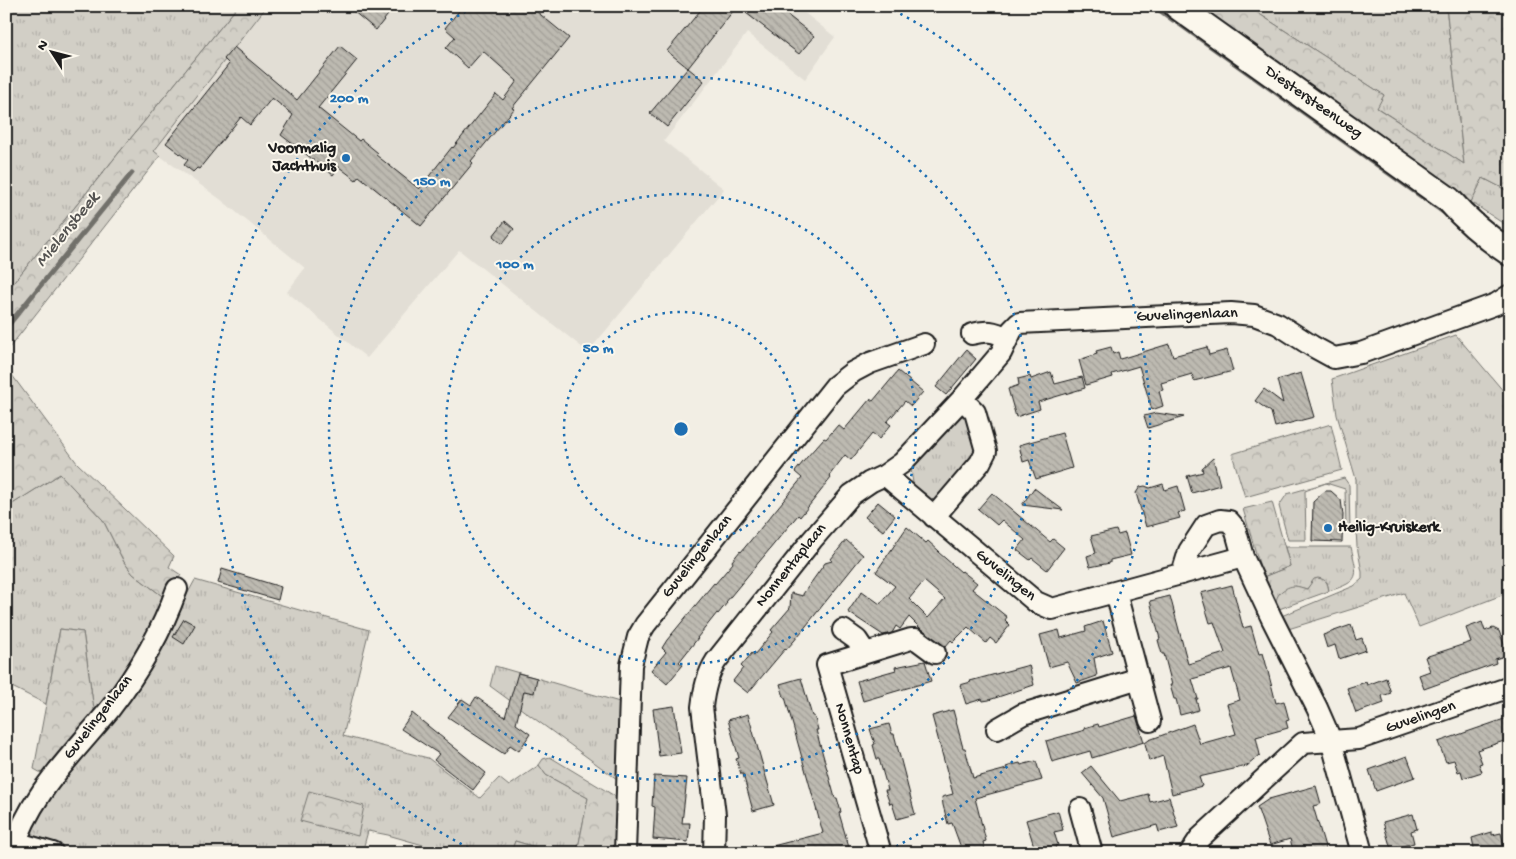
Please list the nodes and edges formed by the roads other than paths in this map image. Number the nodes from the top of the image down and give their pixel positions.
1 (1181, 8) edge
2 (1449, 200) junction
3 (1510, 233) edge
4 (1510, 252) edge
5 (1510, 295) edge
6 (972, 334) dead end
7 (1007, 338) junction
8 (924, 344) dead end
9 (962, 399) junction
10 (885, 475) junction
11 (934, 517) junction
12 (1243, 557) junction
13 (1182, 574) junction
14 (177, 589) dead end
15 (1116, 593) junction
16 (843, 630) dead end
17 (866, 652) junction
18 (935, 653) dead end
19 (1139, 678) junction
20 (1510, 687) edge
21 (1150, 721) dead end
22 (997, 729) dead end
23 (1331, 740) junction
24 (1080, 809) dead end
25 (13, 848) edge
26 (53, 853) edge
27 (625, 853) edge
28 (714, 853) edge
29 (880, 853) edge
30 (1092, 853) edge
31 (1190, 853) edge
32 (1362, 853) edge

1 - 2 main road, Diestersteenweg
2 - 3 main road, Diestersteenweg
2 - 4 main road, Diestersteenweg
5 - 7 street, Guvelingenlaan
6 - 7 street
7 - 9 street, Nonnentaplaan
8 - 27 street, Guvelingenlaan
9 - 10 street, Nonnentaplaan
9 - 11 street
10 - 11 street, Guvelingen
10 - 28 street, Nonnentaplaan
11 - 15 street, Guvelingen
12 - 13 street, Guvelingen
12 - 13 street
12 - 23 street
13 - 15 street, Guvelingen
14 - 25 street, Guvelingenlaan
15 - 19 street
16 - 17 street
17 - 18 street, Nonnentap
17 - 29 street, Nonnentap
19 - 21 street
19 - 22 street
20 - 23 street, Guvelingen
23 - 31 street, Guvelingen
23 - 32 street
24 - 30 street
25 - 26 street, Guvelingenlaan

